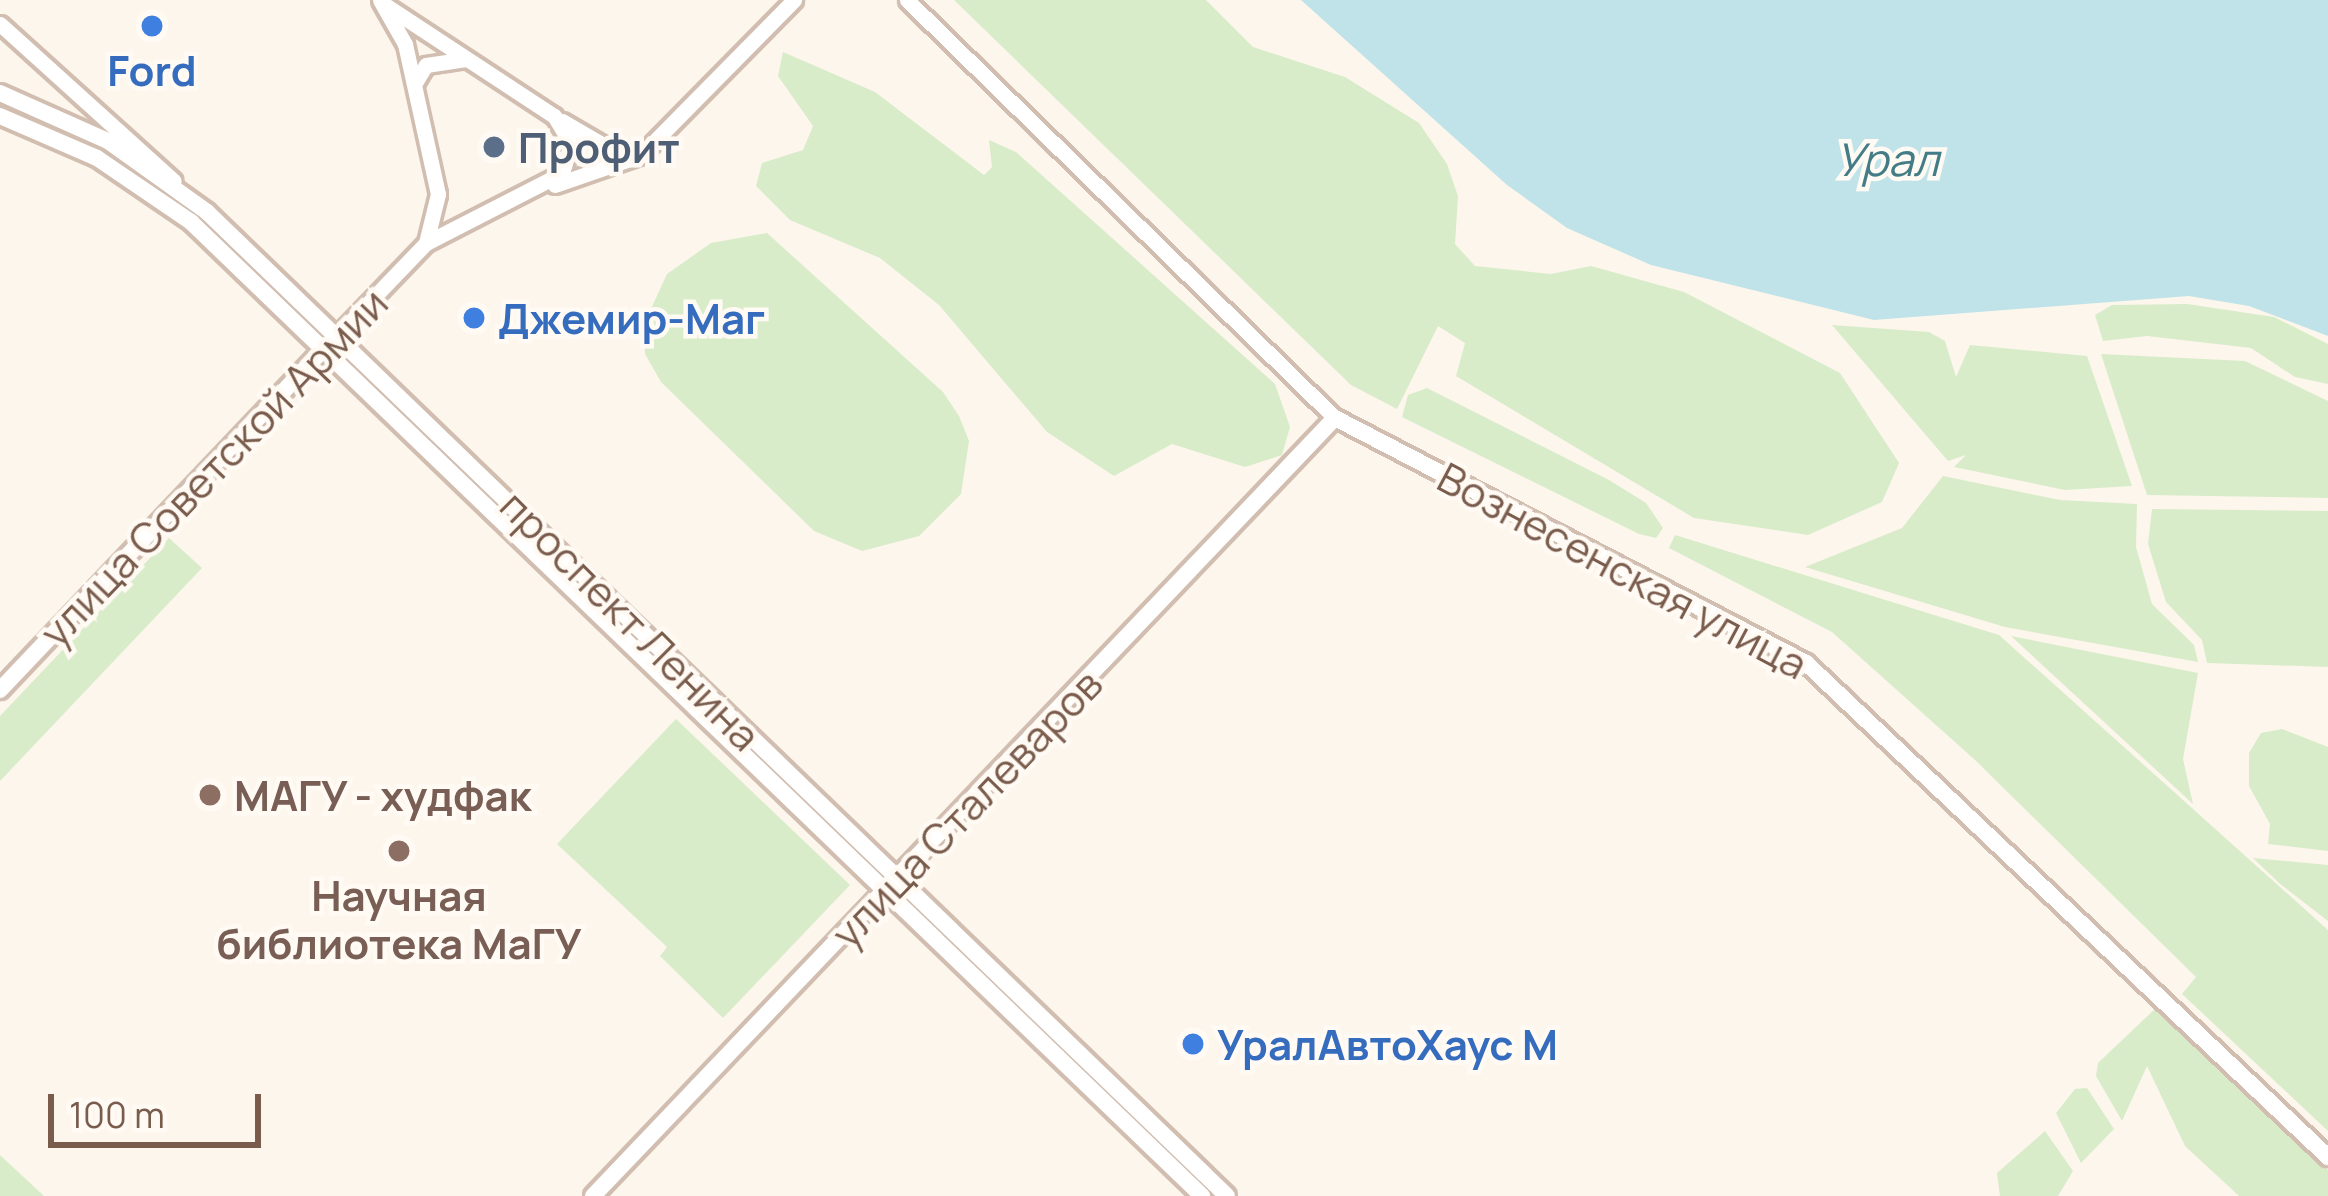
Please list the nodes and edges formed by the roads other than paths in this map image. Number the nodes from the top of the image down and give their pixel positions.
1 (794, 0) edge
2 (907, 0) edge
3 (382, 3) edge
4 (0, 24) edge
5 (469, 60) junction
6 (415, 83) junction
7 (0, 93) edge
8 (0, 116) edge
9 (554, 116) junction
10 (634, 157) junction
11 (544, 188) junction
12 (438, 194) junction
13 (478, 211) junction
14 (207, 212) junction
15 (426, 243) junction
16 (339, 336) junction
17 (323, 350) junction
18 (1335, 418) junction
19 (0, 690) edge
20 (892, 887) junction
21 (2328, 1157) edge
22 (593, 1196) edge
23 (1202, 1196) edge
24 (1227, 1196) edge

1 - 10 street
2 - 18 street, Вознесенская улица
3 - 5 street
3 - 6 street
4 - 14 street
5 - 6 street
5 - 9 street
6 - 12 street
7 - 14 main road, проспект Ленина
8 - 17 main road, проспект Ленина
9 - 10 street
9 - 11 street
10 - 11 street
11 - 13 street
12 - 13 street
12 - 15 street
13 - 15 street
14 - 16 main road, проспект Ленина
15 - 16 street, улица Советской Армии
16 - 17 street, улица Советской Армии
16 - 20 main road, проспект Ленина
17 - 19 main road, улица Советской Армии
17 - 20 main road, проспект Ленина
18 - 20 main road, улица Сталеваров
18 - 21 main road, Вознесенская улица
20 - 22 main road, улица Сталеваров
20 - 23 main road, проспект Ленина
20 - 24 main road, проспект Ленина

